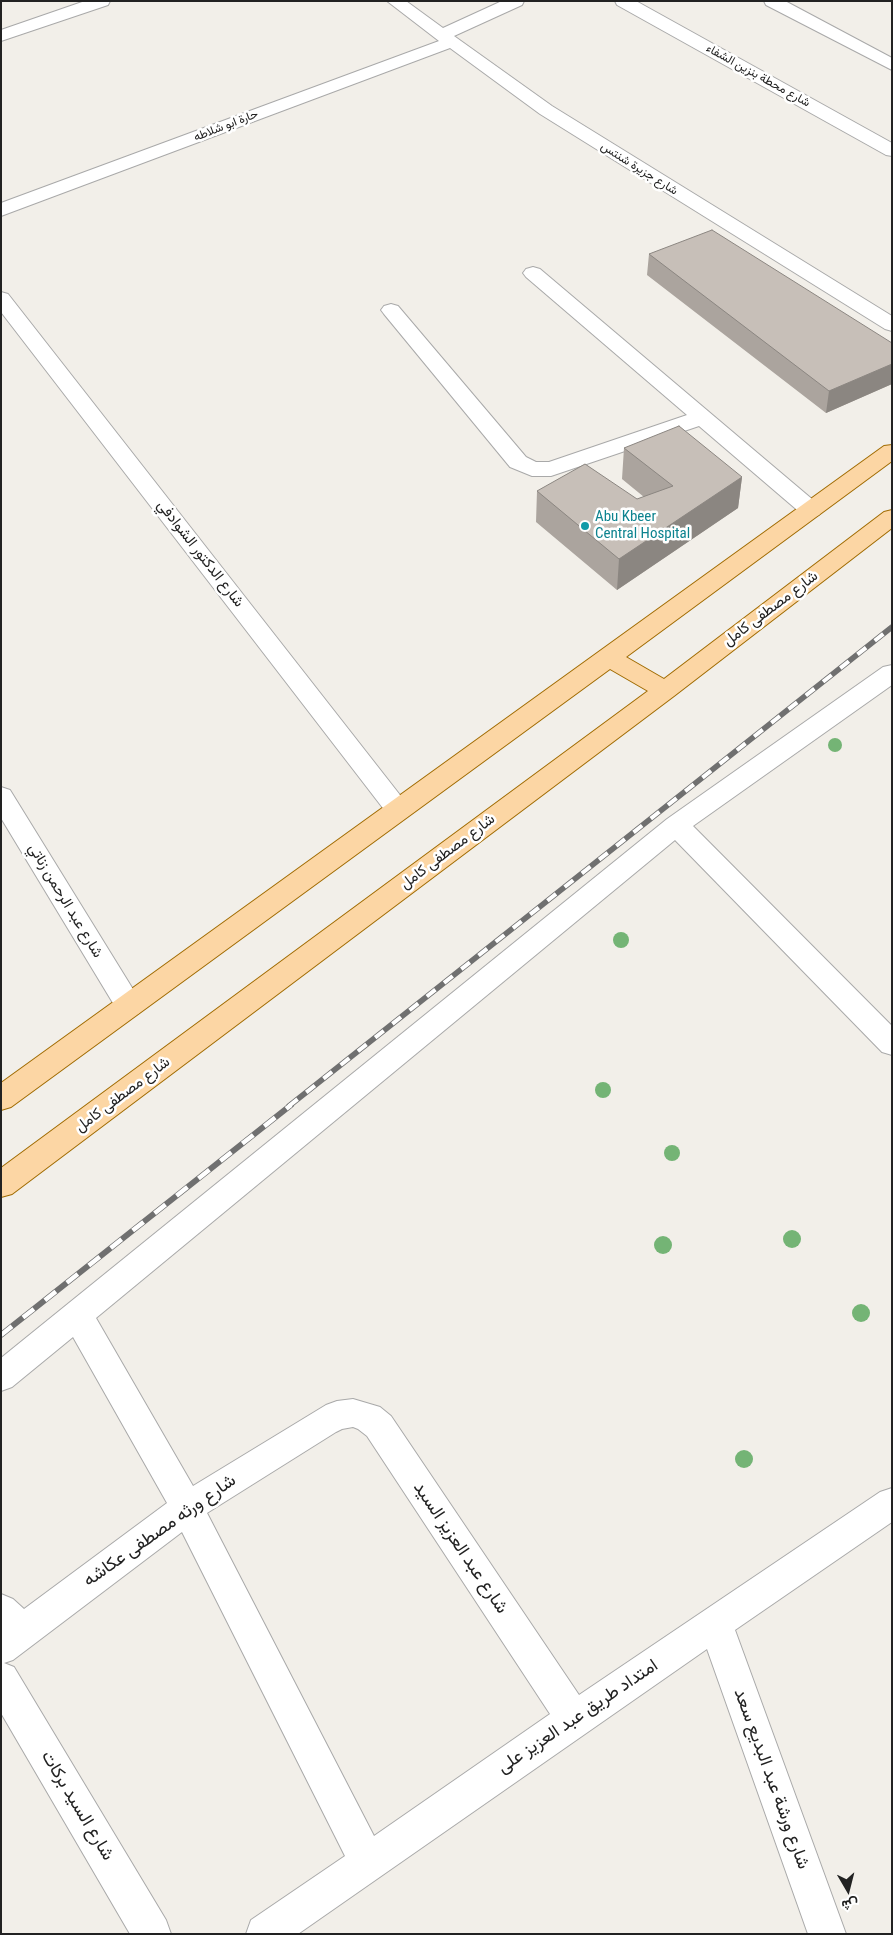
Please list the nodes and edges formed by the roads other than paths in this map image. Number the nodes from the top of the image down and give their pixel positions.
1 (102, 1) edge
2 (395, 1) edge
3 (516, 1) edge
4 (623, 1) edge
5 (772, 1) edge
6 (1, 36) edge
7 (447, 38) junction
8 (892, 65) edge
9 (892, 151) edge
10 (1, 210) edge
11 (533, 273) dead end
12 (1, 298) edge
13 (391, 310) dead end
14 (892, 325) edge
15 (703, 417) junction
16 (892, 451) edge
17 (811, 510) junction
18 (892, 517) edge
19 (609, 658) junction
20 (892, 673) edge
21 (665, 690) junction
22 (1, 796) edge
23 (398, 810) junction
24 (676, 825) junction
25 (129, 1006) junction
26 (892, 1044) edge
27 (1, 1099) edge
28 (1, 1185) edge
29 (77, 1314) junction
30 (1, 1377) edge
31 (324, 1422) joint
32 (892, 1503) edge
33 (187, 1508) junction
34 (715, 1624) junction
35 (8, 1630) edge
36 (1, 1679) edge
37 (574, 1719) junction
38 (368, 1862) junction
39 (152, 1934) edge
40 (266, 1934) edge
41 (827, 1934) edge

1 - 6 street
2 - 7 street, شارع جزيرة شنتس
3 - 7 street, حارة ابو شلاطه
4 - 9 street, شارع محطة بنزين الشفاء
5 - 8 street
7 - 10 street, حارة ابو شلاطه
7 - 14 street, شارع جزيرة شنتس
11 - 15 street
12 - 23 street, شارع الدكتور الشوادفي
13 - 15 street
15 - 17 street
16 - 17 main road
17 - 19 main road
18 - 21 main road, شارع مصطفى كامل
19 - 21 main road
19 - 23 main road
20 - 24 street
21 - 28 main road, شارع مصطفى كامل
22 - 25 street, شارع عبد الرحمن زناتي
23 - 25 main road
24 - 26 street
24 - 29 street
25 - 27 main road
29 - 30 street
29 - 33 street
31 - 33 street, شارع ورثه مصطفى عكاشه
31 - 37 street, شارع عبد العزيز السيد
32 - 34 street, امتداد طريق عبد العزيز على
33 - 35 street, شارع ورثه مصطفى عكاشه
33 - 38 street
34 - 37 street, امتداد طريق عبد العزيز على
34 - 41 street, شارع ورشة عبد البديع سعد
36 - 39 street, شارع السيد بركات
37 - 38 street, امتداد طريق عبد العزيز على
38 - 40 street, امتداد طريق عبد العزيز على

